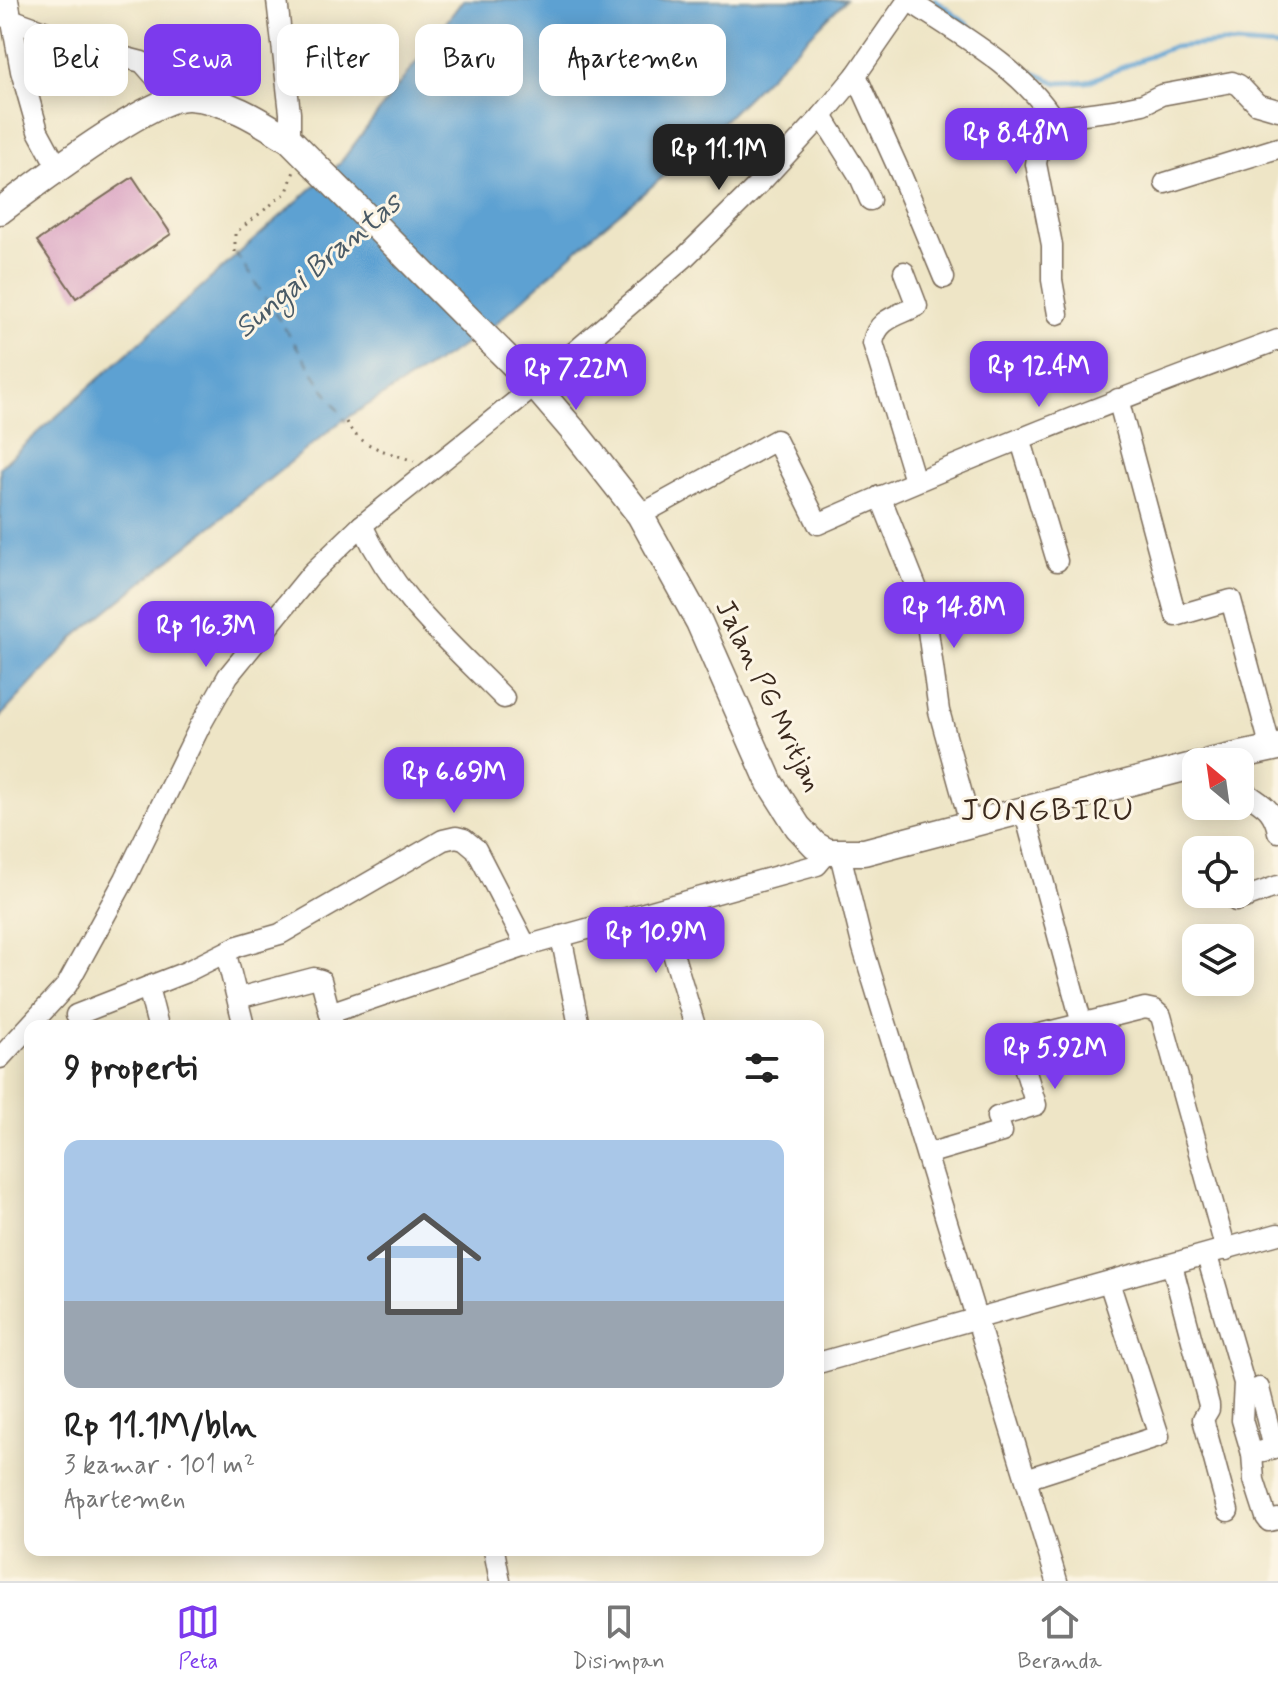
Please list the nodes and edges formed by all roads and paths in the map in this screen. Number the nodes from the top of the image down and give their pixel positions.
1 (8, 0) edge
2 (277, 0) edge
3 (908, 0) edge
4 (7, 18) edge
5 (21, 71) junction
6 (0, 75) edge
7 (856, 75) junction
8 (173, 97) junction
9 (1278, 110) edge
10 (822, 116) junction
11 (1053, 118) junction
12 (290, 140) junction
13 (1278, 148) edge
14 (58, 168) junction
15 (1165, 183) dead end
16 (870, 200) dead end
17 (0, 211) edge
18 (235, 252) dead end
19 (904, 272) dead end
20 (944, 278) dead end
21 (1058, 314) dead end
22 (1278, 340) edge
23 (531, 382) junction
24 (1118, 399) junction
25 (346, 422) dead end
26 (1021, 441) junction
27 (433, 468) junction
28 (915, 481) junction
29 (880, 496) junction
30 (640, 515) junction
31 (362, 525) junction
32 (1057, 561) dead end
33 (504, 698) dead end
34 (1274, 748) edge
35 (1254, 753) edge
36 (1182, 769) edge
37 (1254, 798) edge
38 (1024, 810) junction
39 (970, 823) junction
40 (1278, 832) edge
41 (834, 853) junction
42 (1278, 886) edge
43 (1254, 895) edge
44 (660, 910) junction
45 (561, 936) junction
46 (526, 946) junction
47 (226, 954) junction
48 (148, 987) junction
49 (238, 998) junction
50 (53, 1001) junction
51 (35, 1020) edge
52 (78, 1020) edge
53 (156, 1020) edge
54 (243, 1020) edge
55 (332, 1020) edge
56 (578, 1020) edge
57 (693, 1020) edge
58 (1082, 1024) junction
59 (24, 1032) edge
60 (0, 1058) edge
61 (927, 1154) junction
62 (1278, 1234) edge
63 (1216, 1253) junction
64 (1172, 1265) junction
65 (1109, 1282) junction
66 (977, 1319) junction
67 (824, 1361) edge
68 (1261, 1387) edge
69 (1276, 1448) edge
70 (1252, 1454) junction
71 (1026, 1479) junction
72 (1228, 1511) dead end
73 (1278, 1519) edge
74 (495, 1556) edge
75 (500, 1581) edge
76 (1057, 1581) edge

1 - 4 street
2 - 12 street
3 - 7 street
3 - 11 street
4 - 5 street
4 - 8 street
5 - 6 street
5 - 14 street
7 - 10 street
7 - 20 street
8 - 12 main road, Jalan PG Mritjan
8 - 14 main road
9 - 11 street
10 - 16 street
10 - 23 street
11 - 21 street
12 - 18 path
12 - 23 main road, Jalan PG Mritjan
13 - 15 street
14 - 17 main road
19 - 28 street
22 - 24 street
23 - 27 street
23 - 30 main road, Jalan PG Mritjan
24 - 26 street
24 - 34 street
25 - 27 path
26 - 28 street
26 - 32 street
27 - 31 street
28 - 29 street
29 - 30 street
29 - 39 street
30 - 41 main road, Jalan PG Mritjan
31 - 33 street
31 - 50 street
34 - 35 main road
36 - 38 main road
37 - 40 street
38 - 39 main road
38 - 58 street
39 - 41 main road
41 - 44 street
41 - 61 street
42 - 43 street
44 - 45 street
44 - 57 street
45 - 46 street
45 - 56 street
46 - 47 street
46 - 55 street
47 - 48 street
47 - 49 street
48 - 52 street
48 - 53 street
49 - 54 street
49 - 55 street
50 - 51 street
50 - 52 street
58 - 61 street
58 - 63 street
59 - 60 street
61 - 66 street
62 - 63 street
63 - 64 street
63 - 68 street
64 - 65 street
64 - 72 street
65 - 66 street
65 - 71 street
66 - 67 street
66 - 71 street
68 - 69 street
68 - 70 street
69 - 70 street
70 - 73 street
71 - 76 street
74 - 75 street

